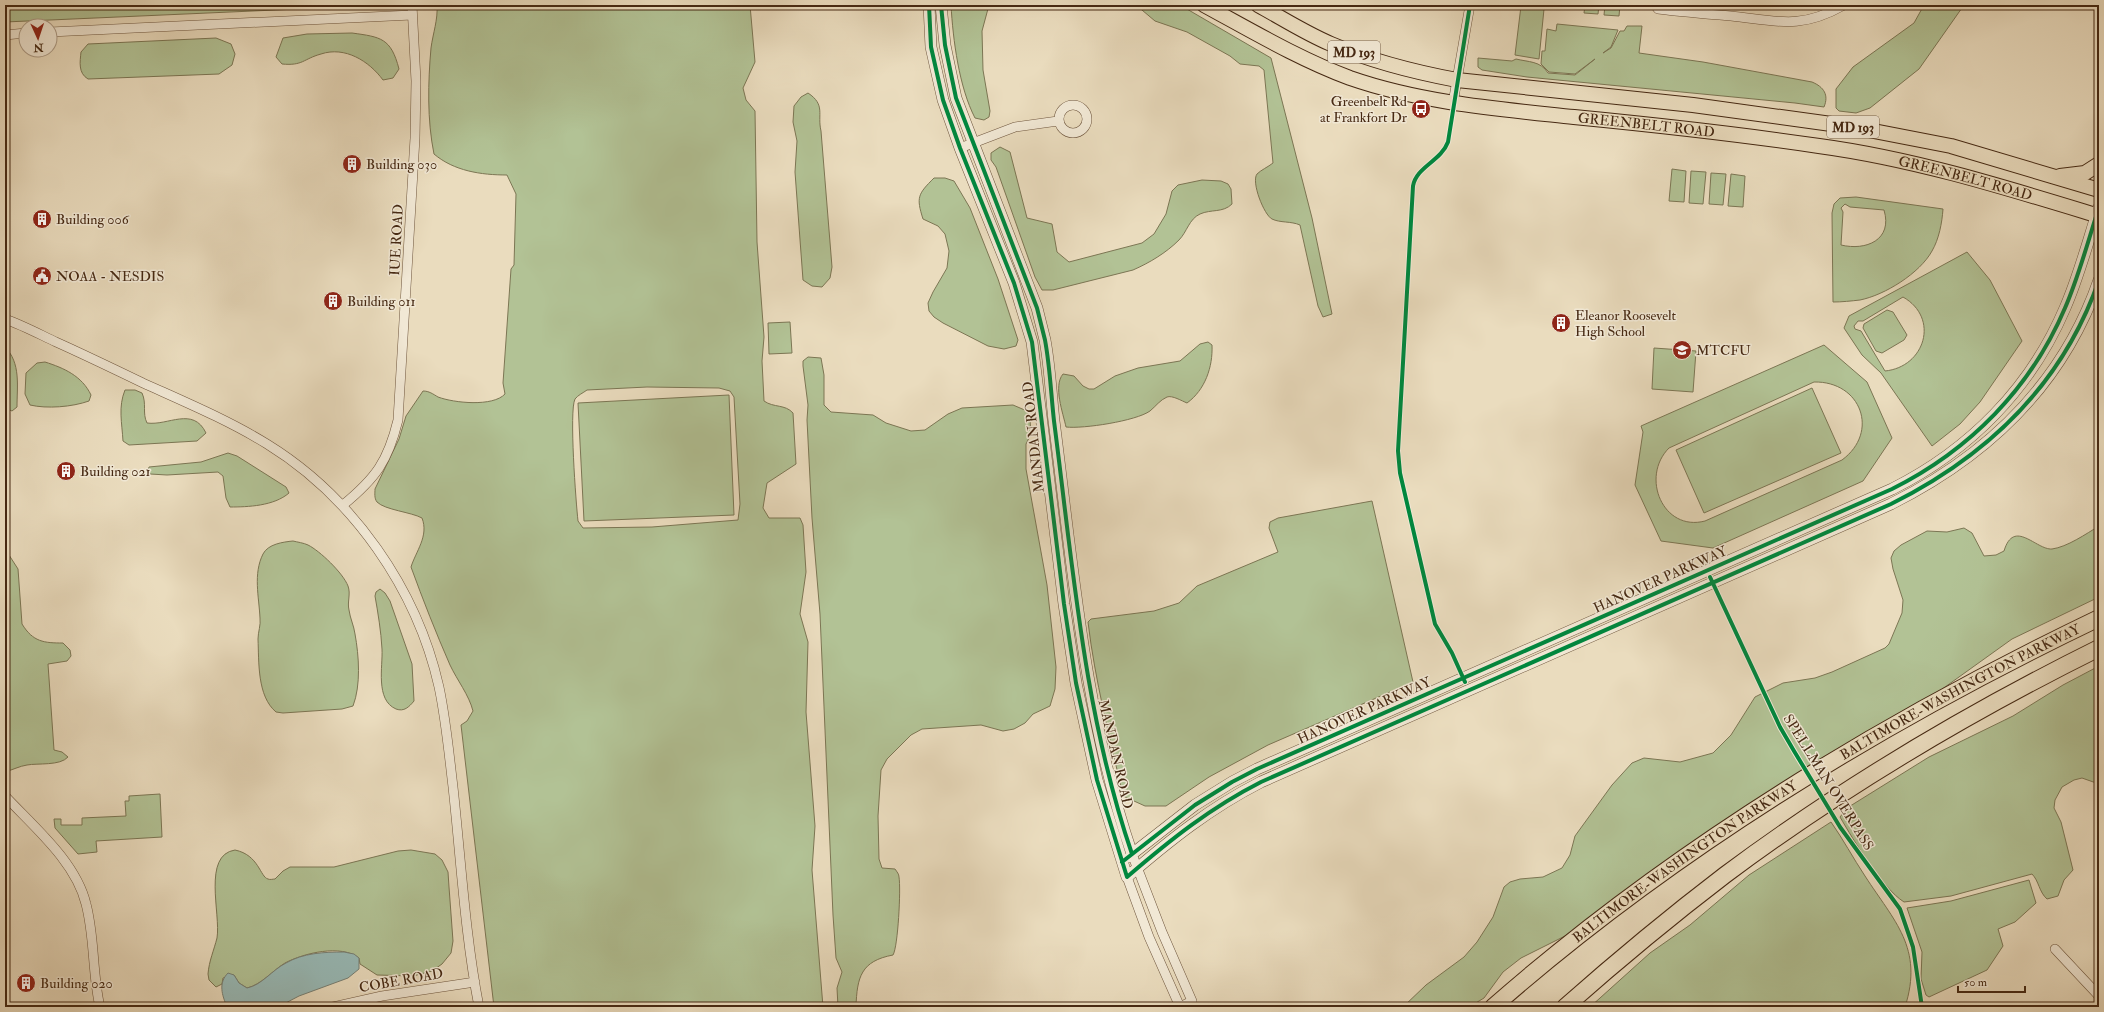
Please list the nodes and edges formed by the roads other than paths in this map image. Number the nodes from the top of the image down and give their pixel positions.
1 (929, 5) edge
2 (941, 5) edge
3 (1204, 5) edge
4 (1258, 5) edge
5 (1470, 5) edge
6 (1655, 5) edge
7 (1844, 5) edge
8 (412, 10) edge
9 (58, 32) edge
10 (18, 34) edge
11 (5, 35) edge
12 (1457, 80) junction
13 (1453, 103) junction
14 (1058, 121) dead end
15 (972, 143) junction
16 (960, 148) junction
17 (2099, 164) edge
18 (2054, 176) junction
19 (2099, 190) edge
20 (2098, 213) edge
21 (2099, 280) edge
22 (5, 319) edge
23 (343, 505) junction
24 (2099, 618) edge
25 (2099, 648) edge
26 (5, 796) edge
27 (1132, 854) junction
28 (1122, 862) junction
29 (1137, 868) junction
30 (1127, 877) junction
31 (2055, 950) dead end
32 (475, 982) junction
33 (2099, 996) edge
34 (100, 1007) edge
35 (333, 1007) edge
36 (479, 1007) edge
37 (1493, 1007) edge
38 (1565, 1007) edge

1 - 16 street, MANDAN ROAD
2 - 15 street, MANDAN ROAD
3 - 13 main road, GREENBELT ROAD / MD 193
4 - 12 main road, GREENBELT ROAD / MD 193
5 - 12 street
6 - 7 street
8 - 9 street
8 - 23 street, IUE ROAD
10 - 11 street
12 - 13 street
12 - 18 main road, GREENBELT ROAD / MD 193
13 - 20 main road, GREENBELT ROAD / MD 193
14 - 15 street
15 - 16 street
15 - 27 street, MANDAN ROAD
16 - 28 street, MANDAN ROAD
17 - 18 main road
18 - 19 main road, GREENBELT ROAD / MD 193
20 - 27 street, HANOVER PARKWAY
21 - 29 street, HANOVER PARKWAY
22 - 23 street
23 - 32 street
24 - 37 highway, BALTIMORE-WASHINGTON PARKWAY
25 - 38 highway, BALTIMORE-WASHINGTON PARKWAY
26 - 34 street
27 - 28 street, HANOVER PARKWAY
27 - 29 street, MANDAN ROAD
28 - 30 street, MANDAN ROAD
29 - 30 street, HANOVER PARKWAY
29 - 30 street, MANDAN ROAD
31 - 33 street
32 - 35 street, COBE ROAD
32 - 36 street

